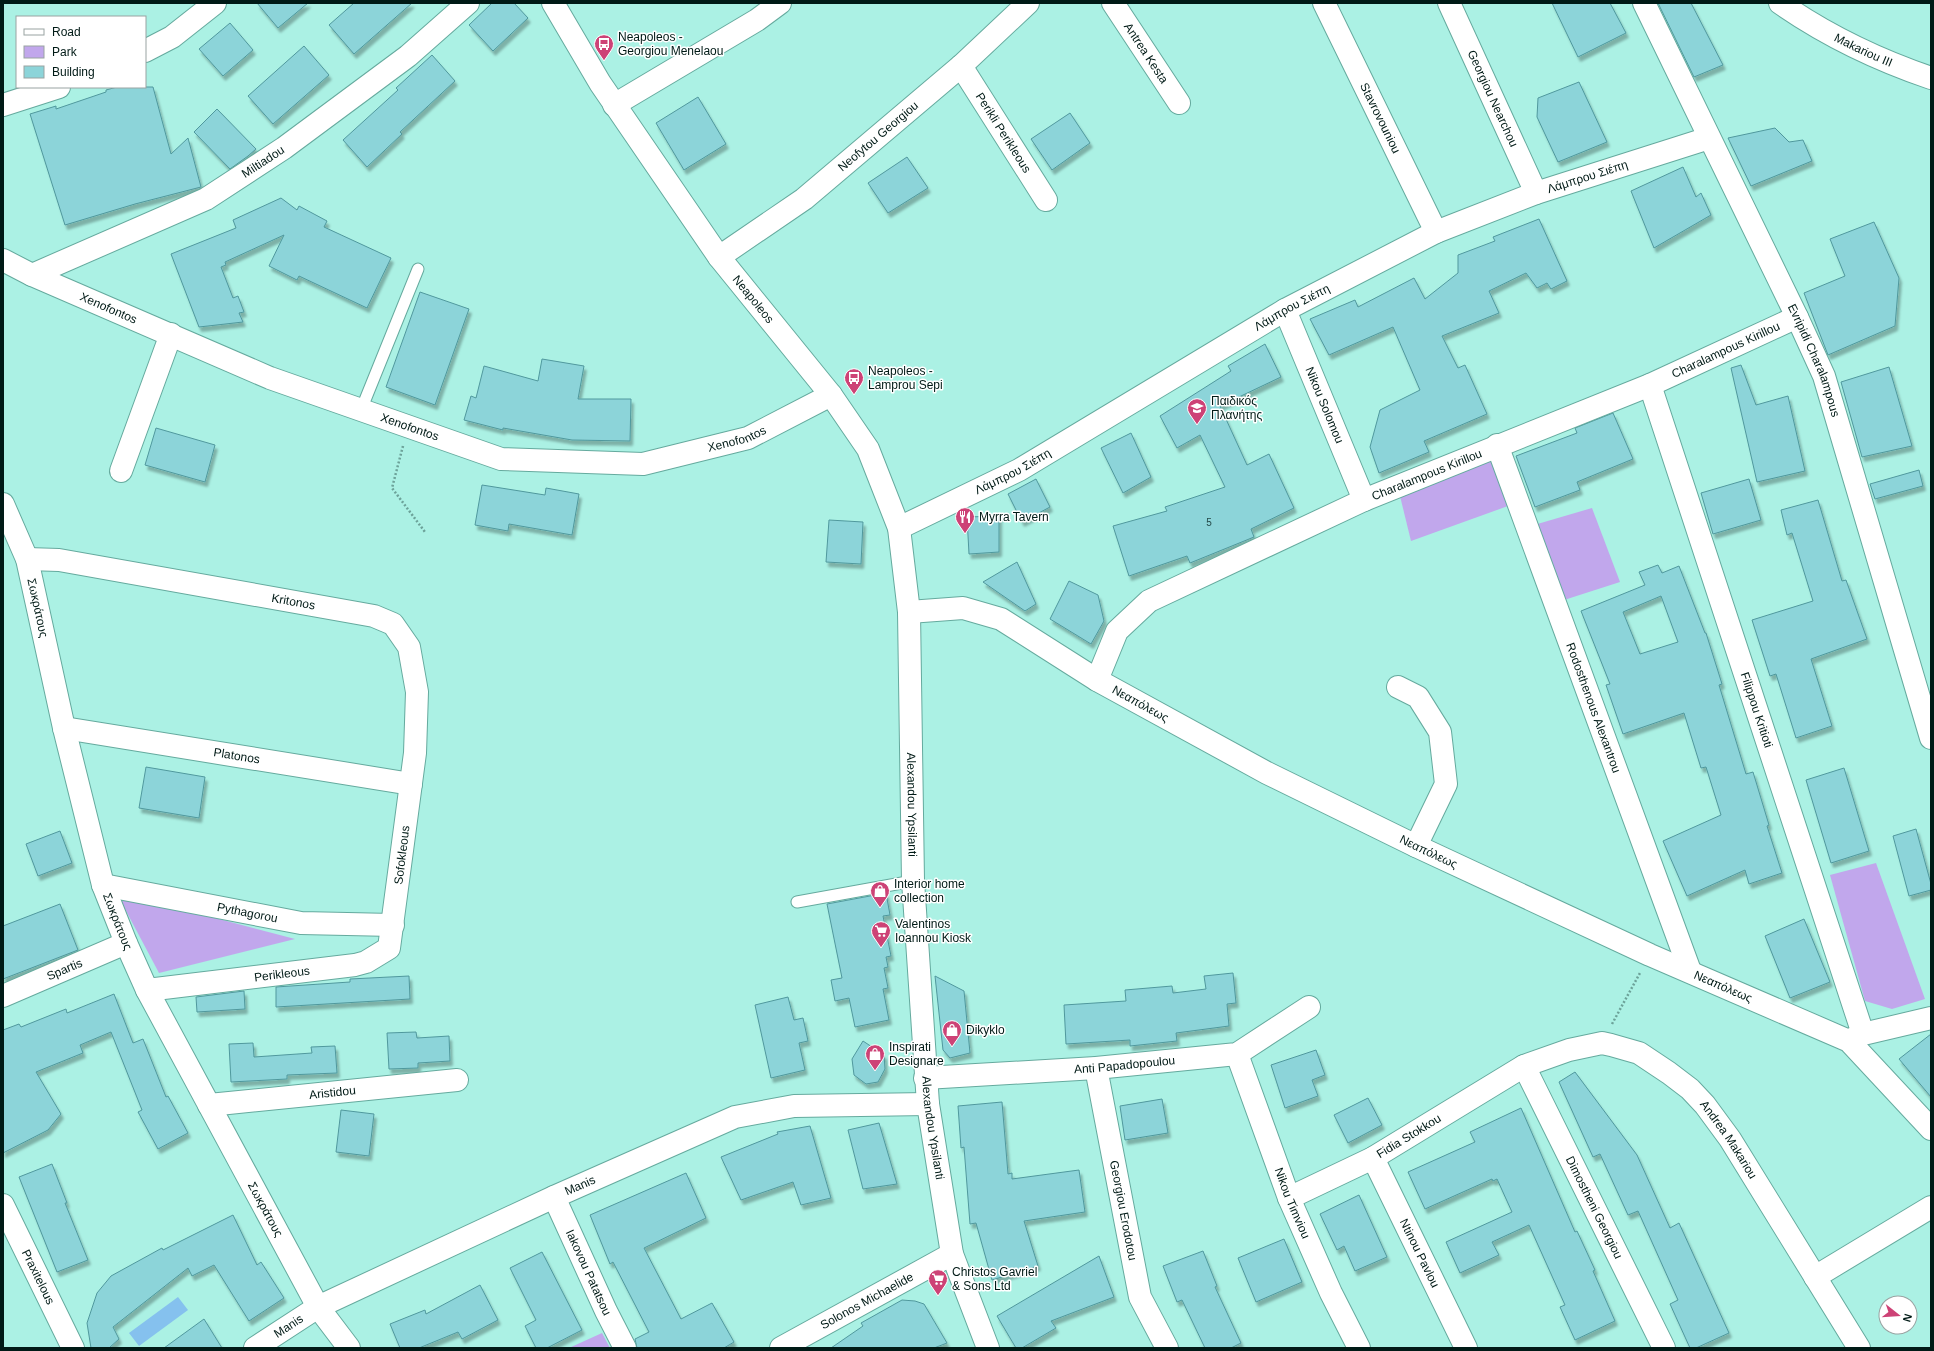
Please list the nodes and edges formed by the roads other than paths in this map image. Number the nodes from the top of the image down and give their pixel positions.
1 (215, 3) edge
2 (468, 3) edge
3 (554, 3) edge
4 (780, 3) edge
5 (1028, 3) edge
6 (1113, 3) edge
7 (1324, 3) edge
8 (1449, 3) edge
9 (1644, 3) edge
10 (1780, 3) edge
11 (1800, 9) edge
12 (753, 11) edge
13 (146, 50) edge
14 (961, 66) junction
15 (1931, 78) edge
16 (56, 88) edge
17 (1179, 102) dead end
18 (3, 105) edge
19 (614, 105) junction
20 (1709, 138) junction
21 (1536, 193) junction
22 (1046, 200) dead end
23 (1436, 232) junction
24 (719, 257) junction
25 (3, 260) edge
26 (418, 269) dead end
27 (32, 275) junction
28 (1285, 310) junction
29 (1797, 317) junction
30 (171, 334) junction
31 (1650, 385) junction
32 (831, 396) junction
33 (361, 410) junction
34 (1497, 445) junction
35 (121, 472) dead end
36 (1364, 500) junction
37 (3, 504) edge
38 (899, 528) junction
39 (27, 558) junction
40 (909, 612) junction
41 (1097, 680) junction
42 (1398, 687) dead end
43 (64, 728) junction
44 (1931, 738) edge
45 (410, 784) junction
46 (1416, 846) junction
47 (913, 881) junction
48 (103, 886) junction
49 (798, 902) dead end
50 (393, 925) junction
51 (126, 943) junction
52 (1690, 971) junction
53 (147, 990) junction
54 (3, 996) edge
55 (1309, 1007) dead end
56 (1931, 1018) edge
57 (1856, 1038) junction
58 (1237, 1054) junction
59 (1524, 1066) junction
60 (1096, 1068) junction
61 (925, 1078) junction
62 (457, 1080) dead end
63 (928, 1104) junction
64 (209, 1105) junction
65 (1931, 1129) edge
66 (1373, 1158) junction
67 (554, 1197) junction
68 (1289, 1198) junction
69 (3, 1205) edge
70 (1931, 1207) edge
71 (952, 1254) junction
72 (1815, 1277) junction
73 (318, 1307) junction
74 (73, 1348) edge
75 (255, 1348) edge
76 (349, 1348) edge
77 (625, 1348) edge
78 (781, 1348) edge
79 (988, 1348) edge
80 (1167, 1348) edge
81 (1359, 1348) edge
82 (1466, 1348) edge
83 (1664, 1348) edge
84 (1859, 1348) edge

1 - 13 street
2 - 27 street, Miltiadou
3 - 19 street, Neapoleos
4 - 12 street
5 - 14 street, Neofytou Georgiou
6 - 17 street, Antrea Kesta
7 - 23 street, Stavrovouniou
8 - 21 street, Georgiou Nearchou
9 - 20 street, Evripidi Charalampous
10 - 11 street, Makariou III
11 - 15 street, Makariou III
12 - 19 street
14 - 22 street, Perikli Perikleous
14 - 24 street, Neofytou Georgiou
16 - 18 street
19 - 24 street, Neapoleos
20 - 21 street, Λάμπρου Σιέπη
20 - 29 street, Evripidi Charalampous
21 - 23 street, Λάμπρου Σιέπη
23 - 28 street, Λάμπρου Σιέπη
24 - 32 street, Neapoleos
25 - 27 street, Xenofontos
26 - 33 lane
27 - 30 street, Xenofontos
28 - 36 street, Nikou Solomou
28 - 38 street, Λάμπρου Σιέπη
29 - 31 street, Charalampous Kirillou
29 - 44 street, Evripidi Charalampous
30 - 33 street, Xenofontos
30 - 35 street
31 - 34 street, Charalampous Kirillou
31 - 57 street, Filippou Kritioti
32 - 33 street, Xenofontos
32 - 38 street, Neapoleos
34 - 36 street, Charalampous Kirillou
34 - 52 street, Rodosthenous Alexantrou
36 - 41 street, Charalampous Kirillou
37 - 39 street, Σωκράτους
38 - 40 street, Neapoleos
39 - 43 street, Σωκράτους
39 - 45 street, Kritonos
40 - 41 street, Νεαπόλεως
40 - 47 street, Alexandou Ypsilanti
41 - 46 street, Νεαπόλεως
42 - 46 street
43 - 45 street, Platonos
43 - 48 street, Σωκράτους
45 - 50 street, Sofokleous
46 - 52 street, Νεαπόλεως
47 - 49 lane
47 - 61 street, Alexandou Ypsilanti
48 - 50 street, Pythagorou
48 - 51 street, Σωκράτους
50 - 53 street, Perikleous
51 - 53 street, Σωκράτους
51 - 54 street, Spartis
52 - 57 street, Νεαπόλεως
53 - 64 street, Σωκράτους
55 - 58 street, Anti Papadopoulou
56 - 57 street
57 - 65 street, Νεαπόλεως
58 - 60 street, Anti Papadopoulou
58 - 68 street, Nikou Timviou
59 - 66 street, Fidia Stokkou
59 - 72 street, Andrea Makariou
59 - 83 street, Dimostheni Georgiou
60 - 61 street, Anti Papadopoulou
60 - 80 street, Georgiou Erodotou
61 - 63 street, Alexandou Ypsilanti
62 - 64 street, Aristidou
63 - 67 street, Manis
63 - 71 street, Alexandou Ypsilanti
64 - 73 street, Σωκράτους
66 - 68 street, Fidia Stokkou
66 - 82 street, Ntinou Pavlou
67 - 73 street, Manis
67 - 77 street, Iakovou Patatsou
68 - 81 street, Nikou Timviou
69 - 74 street, Praxitelous
70 - 72 street
71 - 78 street, Solonos Michaelide
71 - 79 street, Alexandou Ypsilanti
72 - 84 street, Andrea Makariou
73 - 75 street, Manis
73 - 76 street, Σωκράτους

